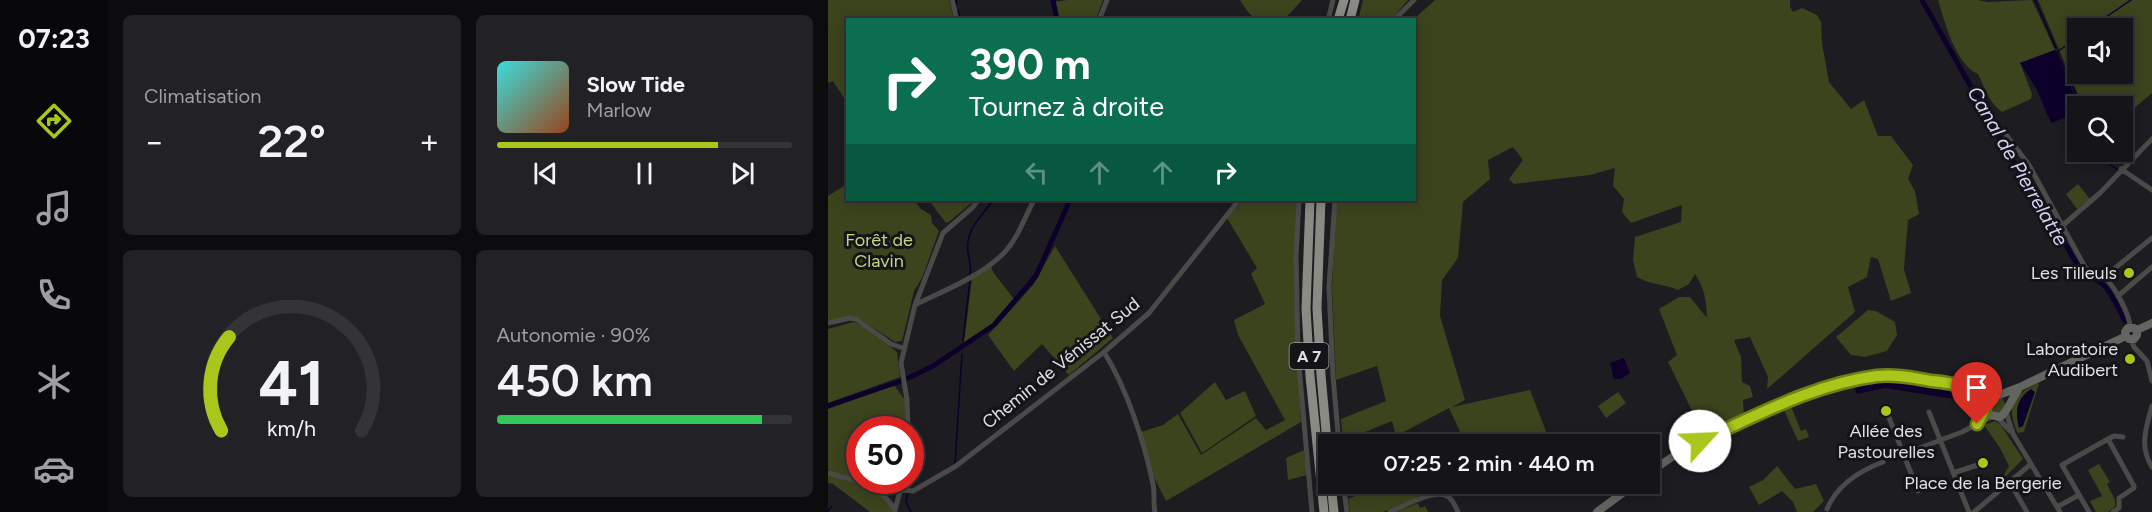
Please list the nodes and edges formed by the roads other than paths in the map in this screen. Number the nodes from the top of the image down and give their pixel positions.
1 (952, 0) edge
2 (1107, 0) edge
3 (1333, 0) edge
4 (1344, 0) edge
5 (1355, 0) edge
6 (1414, 0) edge
7 (956, 18) edge
8 (1100, 18) edge
9 (1328, 18) edge
10 (1339, 18) edge
11 (1350, 18) edge
12 (1396, 18) edge
13 (2007, 136) dead end
14 (2152, 139) edge
15 (2121, 169) junction
16 (2152, 190) edge
17 (977, 201) edge
18 (1033, 201) edge
19 (1238, 201) edge
20 (1299, 201) edge
21 (1310, 201) edge
22 (1321, 201) edge
23 (1335, 201) edge
24 (2062, 226) junction
25 (2152, 238) edge
26 (2152, 267) edge
27 (2104, 277) junction
28 (2118, 296) junction
29 (915, 305) junction
30 (828, 323) edge
31 (2152, 324) edge
32 (2133, 329) junction
33 (2129, 338) junction
34 (903, 348) junction
35 (1104, 352) junction
36 (2150, 360) edge
37 (2152, 381) edge
38 (2020, 387) junction
39 (1978, 393) junction
40 (1995, 395) junction
41 (1985, 406) junction
42 (2152, 406) edge
43 (2007, 408) junction
44 (1886, 410) dead end
45 (1929, 412) dead end
46 (908, 416) edge
47 (1995, 417) junction
48 (1977, 424) junction
49 (1327, 434) edge
50 (1338, 434) edge
51 (2013, 434) junction
52 (2123, 437) dead end
53 (2108, 439) junction
54 (1939, 440) junction
55 (1903, 454) junction
56 (1893, 458) dead end
57 (1883, 462) dead end
58 (1984, 463) dead end
59 (2031, 464) junction
60 (1660, 465) edge
61 (2152, 467) edge
62 (828, 473) edge
63 (1953, 473) junction
64 (2009, 481) junction
65 (924, 482) edge
66 (1918, 491) dead end
67 (904, 494) edge
68 (1332, 494) edge
69 (1345, 494) edge
70 (1621, 494) edge
71 (2079, 495) junction
72 (2058, 509) edge
73 (895, 511) edge
74 (1826, 511) edge
75 (2118, 511) edge
76 (1155, 512) edge
77 (1312, 512) edge
78 (1324, 512) edge
79 (1334, 512) edge
80 (1347, 512) edge
81 (1390, 512) edge
82 (1458, 512) edge
83 (1597, 512) edge
84 (1969, 512) edge
85 (1974, 512) edge
86 (2027, 512) edge
87 (2089, 512) edge

1 - 7 street
2 - 8 street
3 - 9 street
4 - 10 highway
5 - 11 highway
6 - 12 street
13 - 24 street
14 - 15 street
15 - 16 street
15 - 24 street
17 - 29 street
18 - 29 street
19 - 35 street, Chemin de Vénissat Sud
20 - 77 street
21 - 78 highway, A 7
22 - 49 highway, A 7
23 - 50 street
24 - 27 street
25 - 27 street
26 - 28 street
27 - 28 street
28 - 32 street
29 - 34 street
30 - 34 street
31 - 32 main road
32 - 33 main road
33 - 36 street
33 - 38 main road
34 - 46 street
35 - 65 street, Chemin de Vénissat Sud
35 - 76 street
36 - 37 street
38 - 40 main road
38 - 43 main road
39 - 40 main road
39 - 41 main road
39 - 60 main road
40 - 41 main road
40 - 43 main road
41 - 47 main road
41 - 48 street
42 - 61 street
43 - 47 main road
43 - 51 street
44 - 55 street
45 - 54 street
47 - 48 street
47 - 51 street
48 - 54 street
51 - 59 street
52 - 53 street
53 - 71 street
53 - 75 street
54 - 55 street
54 - 63 street
55 - 56 street
55 - 66 street
57 - 74 street
58 - 63 street
59 - 64 street
59 - 72 street
62 - 73 street
63 - 84 street
64 - 85 street
64 - 86 street
67 - 73 street
68 - 79 highway
69 - 80 street
70 - 83 main road
71 - 72 street
71 - 87 street
81 - 82 street

